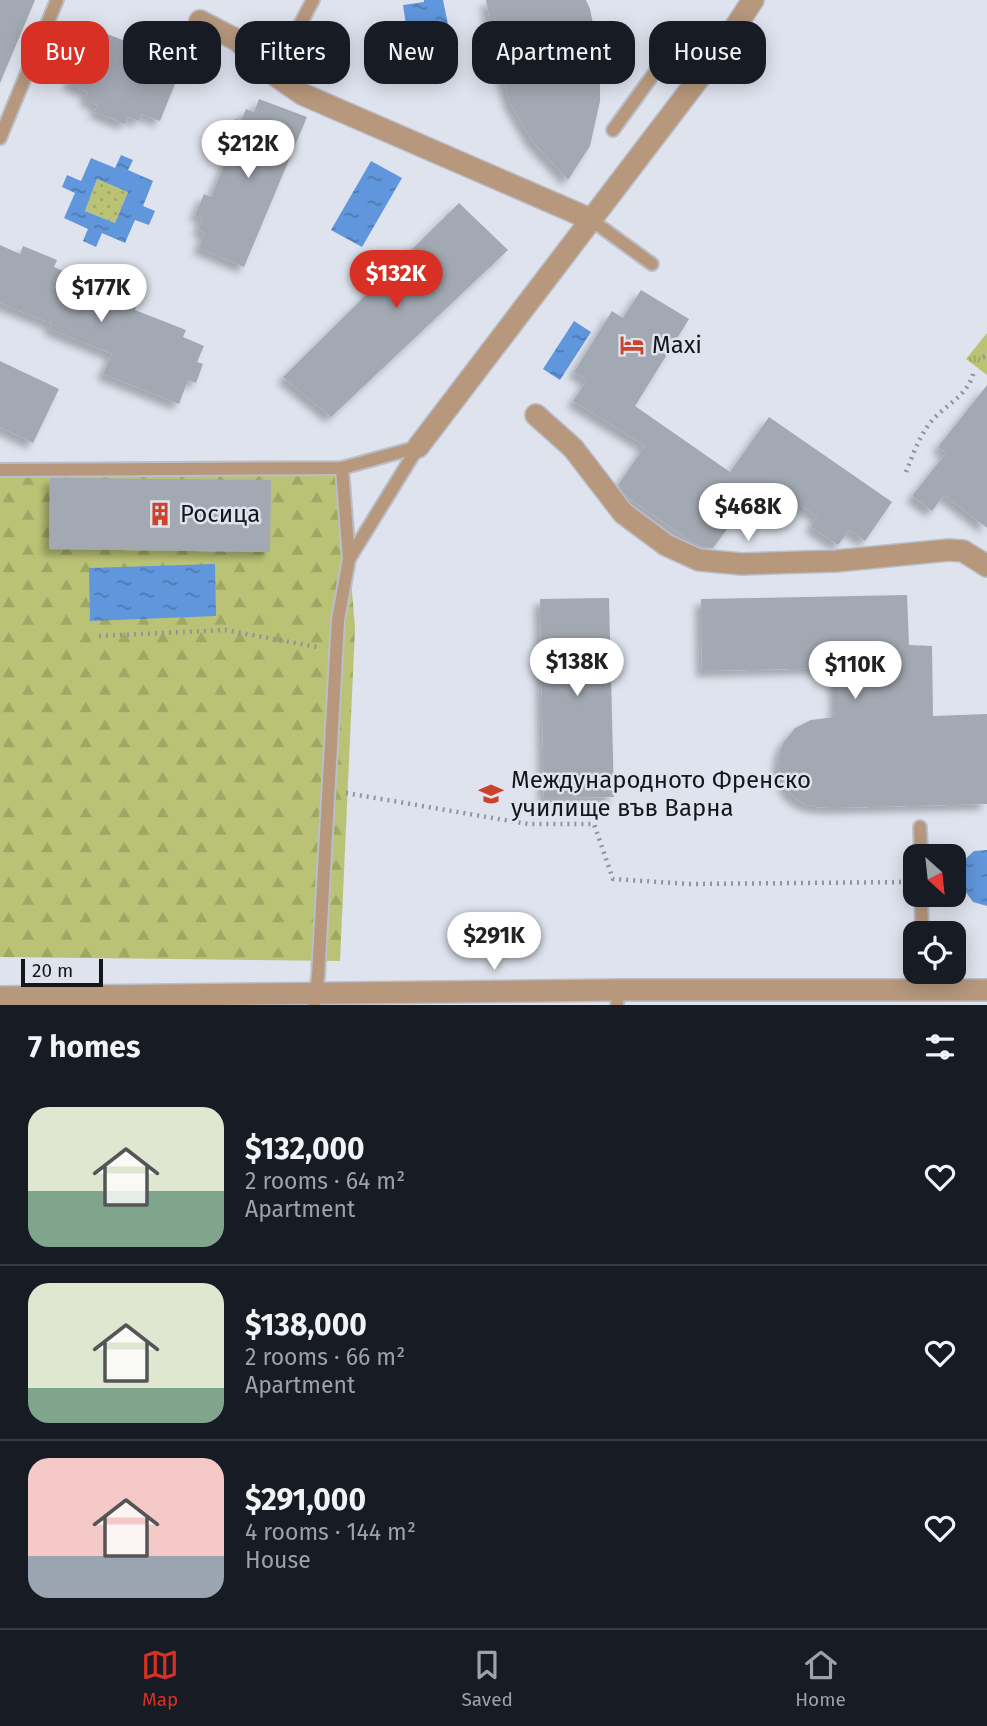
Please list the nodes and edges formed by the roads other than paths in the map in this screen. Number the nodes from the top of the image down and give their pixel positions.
1 (57, 0) edge
2 (313, 0) edge
3 (753, 0) edge
4 (302, 21) edge
5 (739, 21) edge
6 (221, 32) edge
7 (649, 80) edge
8 (694, 84) edge
9 (613, 130) dead end
10 (0, 138) edge
11 (590, 219) junction
12 (652, 264) dead end
13 (536, 415) dead end
14 (418, 447) junction
15 (342, 468) junction
16 (0, 470) edge
17 (349, 559) junction
18 (987, 566) edge
19 (920, 827) dead end
20 (921, 844) edge
21 (903, 981) edge
22 (947, 984) edge
23 (987, 990) edge
24 (0, 997) edge
25 (617, 998) edge
26 (713, 998) edge
27 (462, 999) edge
28 (315, 1000) edge
29 (90, 1002) edge

1 - 10 lane
2 - 4 lane
3 - 5 street
6 - 11 street
7 - 9 lane
8 - 11 street
11 - 12 lane
11 - 14 street
13 - 18 street
14 - 15 lane
14 - 17 lane
15 - 16 lane
15 - 17 lane
17 - 28 lane
19 - 20 lane
21 - 26 street
22 - 23 street
24 - 29 street
25 - 26 street
25 - 27 street
27 - 28 street
28 - 29 street

